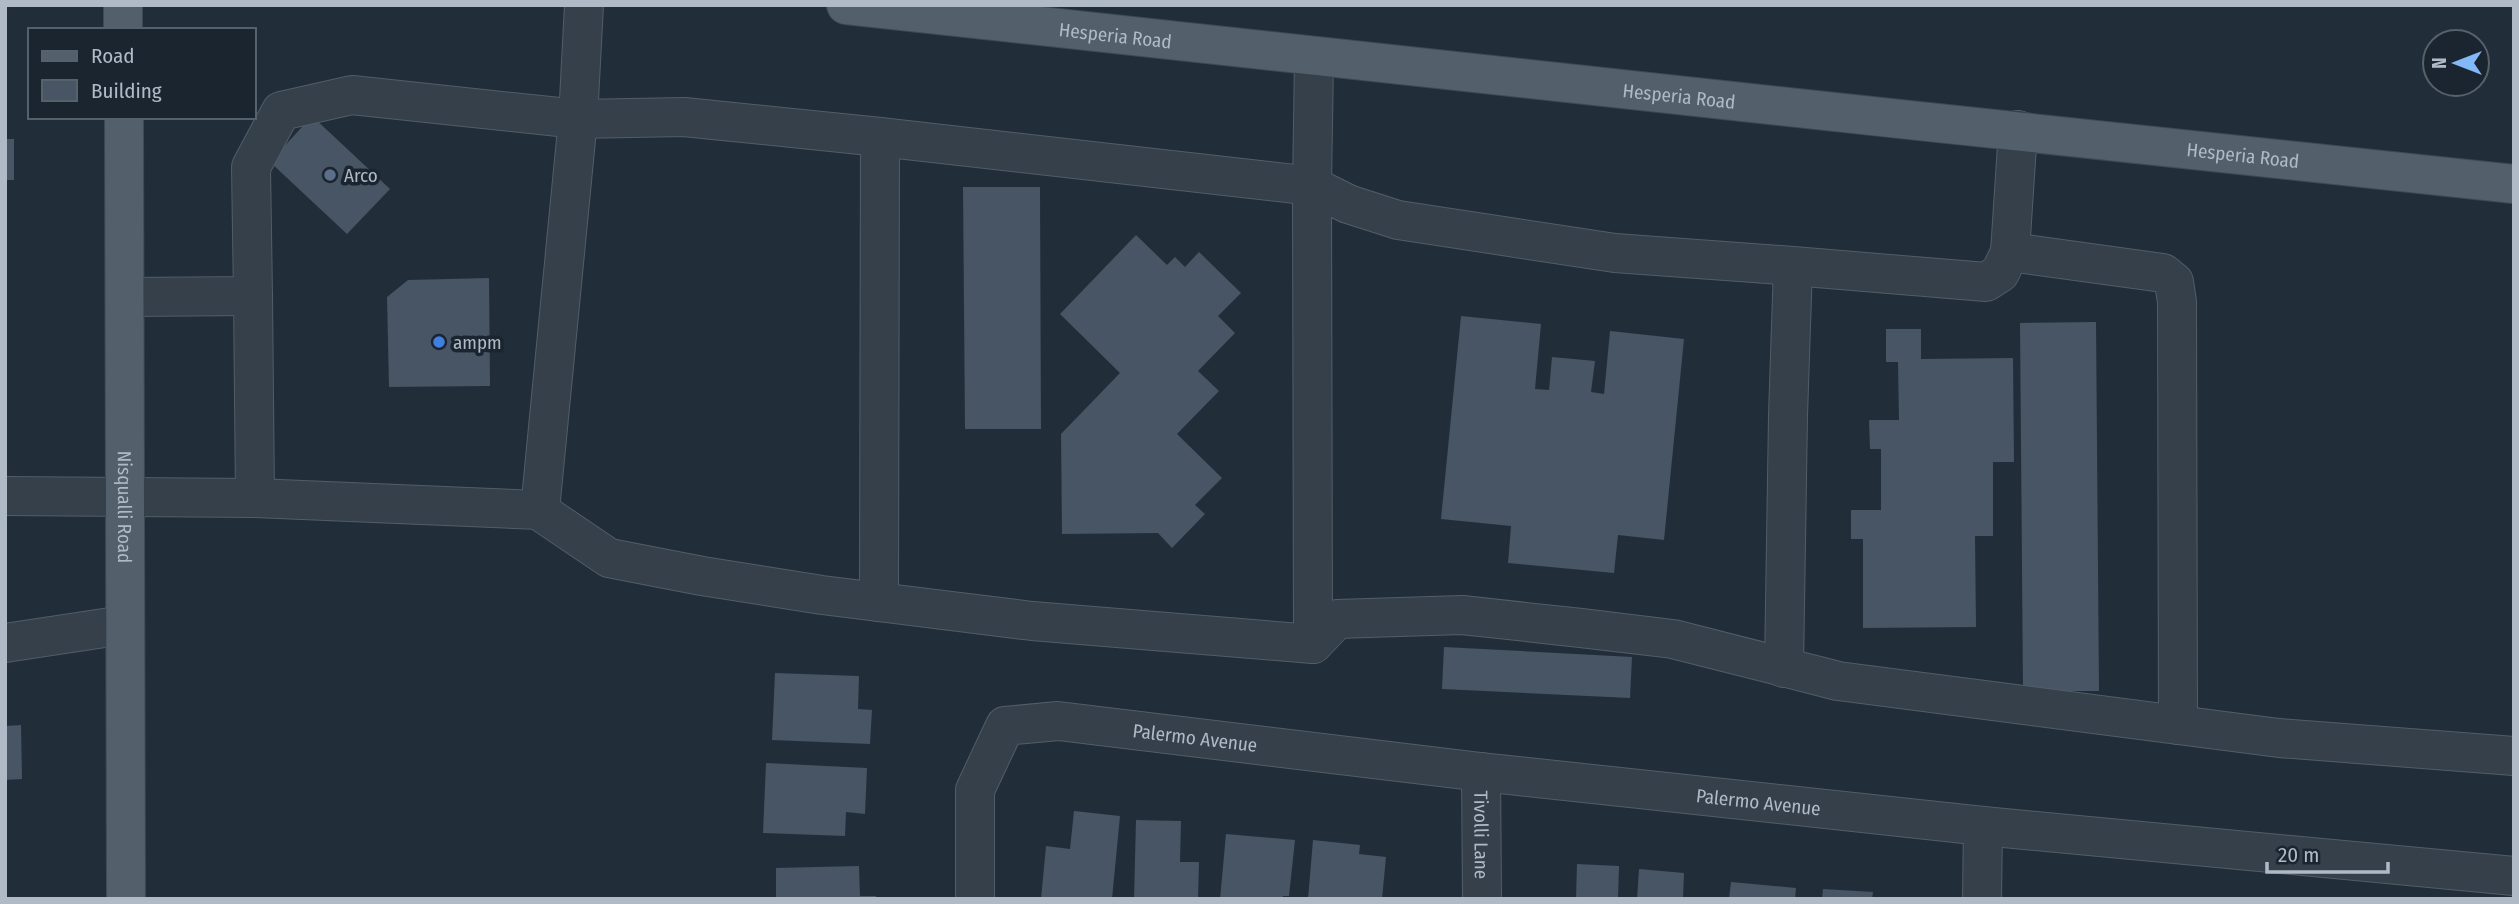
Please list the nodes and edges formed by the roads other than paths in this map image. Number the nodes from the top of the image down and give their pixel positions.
1 (123, 5) edge
2 (584, 5) edge
3 (846, 5) edge
4 (123, 28) edge
5 (1314, 58) junction
6 (124, 119) edge
7 (578, 119) junction
8 (2018, 130) junction
9 (880, 136) junction
10 (2514, 184) edge
11 (1312, 186) junction
12 (2010, 252) junction
13 (1793, 266) junction
14 (253, 296) junction
15 (125, 298) junction
16 (5, 496) edge
17 (255, 498) junction
18 (124, 499) junction
19 (538, 510) junction
20 (879, 602) junction
21 (124, 625) junction
22 (5, 643) edge
23 (1313, 644) junction
24 (1784, 668) junction
25 (2178, 725) junction
26 (2514, 756) edge
27 (1481, 772) junction
28 (1983, 826) junction
29 (2514, 876) edge
30 (126, 899) edge
31 (975, 899) edge
32 (1482, 899) edge
33 (1982, 899) edge

1 - 4 main road
2 - 7 street
3 - 5 main road, Hesperia Road
5 - 8 main road, Hesperia Road
5 - 11 street
6 - 15 main road, Nisqualli Road
7 - 9 street
7 - 14 street
7 - 19 street
8 - 10 main road, Hesperia Road
8 - 12 street
9 - 11 street
9 - 20 street
11 - 13 street
11 - 23 street
12 - 13 street
12 - 25 street
13 - 24 street
14 - 15 street
14 - 17 street
15 - 18 main road, Nisqualli Road
16 - 18 street
17 - 18 street
17 - 19 street
18 - 21 main road, Nisqualli Road
19 - 20 street
20 - 23 street
21 - 22 street
21 - 30 main road, Nisqualli Road
23 - 24 street
24 - 25 street
25 - 26 street
27 - 28 street, Palermo Avenue
27 - 31 street, Palermo Avenue
27 - 32 street, Tivolli Lane
28 - 29 street, Palermo Avenue
28 - 33 street

